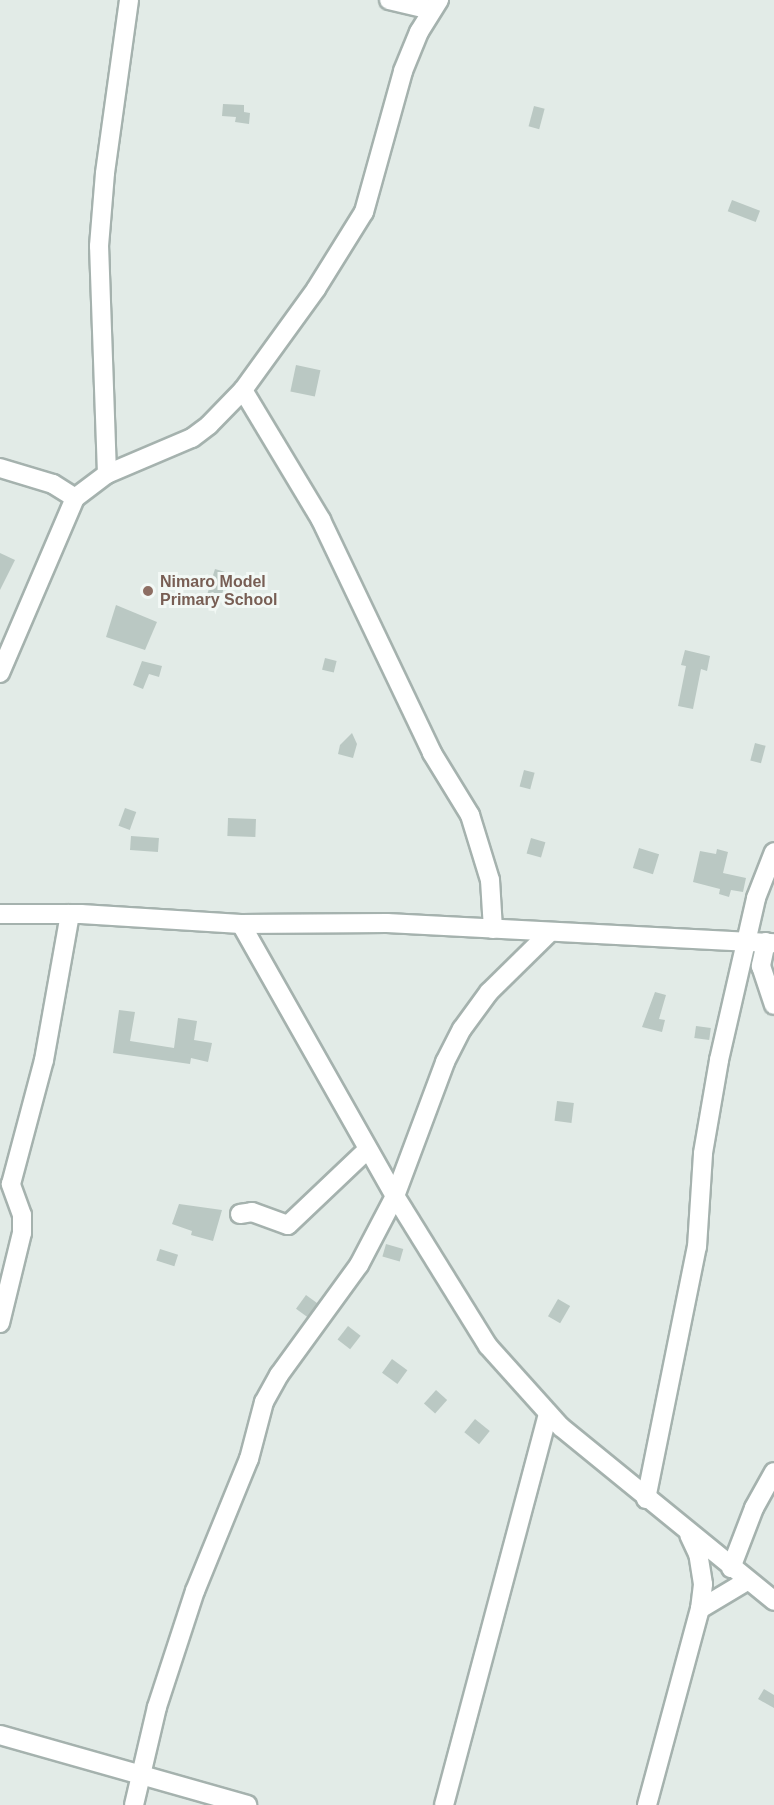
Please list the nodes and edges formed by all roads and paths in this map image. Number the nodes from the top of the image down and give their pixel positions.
1 (129, 0) edge
2 (389, 0) edge
3 (435, 5) edge
4 (243, 390) junction
5 (0, 468) edge
6 (107, 474) junction
7 (75, 498) junction
8 (0, 673) edge
9 (774, 852) edge
10 (0, 914) edge
11 (70, 914) junction
12 (241, 924) junction
13 (493, 930) junction
14 (549, 933) junction
15 (747, 940) junction
16 (770, 943) edge
17 (774, 1005) edge
18 (368, 1149) junction
19 (395, 1196) junction
20 (240, 1214) dead end
21 (0, 1323) edge
22 (548, 1414) junction
23 (774, 1472) edge
24 (646, 1499) junction
25 (689, 1533) junction
26 (731, 1568) junction
27 (747, 1581) junction
28 (774, 1601) edge
29 (700, 1609) junction
30 (0, 1735) edge
31 (139, 1776) junction
32 (134, 1805) edge
33 (247, 1805) edge
34 (444, 1805) edge
35 (647, 1805) edge

1 - 6 street
2 - 3 street
3 - 4 street
4 - 6 street
4 - 13 street
5 - 7 street
6 - 7 street
7 - 8 street
9 - 15 street
10 - 11 street
11 - 12 street
11 - 21 street
12 - 13 street
12 - 18 street
13 - 14 street
14 - 15 street
14 - 19 street
15 - 16 street
15 - 24 street
16 - 17 street
18 - 19 street
18 - 20 street
19 - 22 street
19 - 31 street
22 - 24 street
22 - 34 street
23 - 26 street
24 - 25 street
25 - 26 street
25 - 29 street
26 - 27 street
27 - 28 street
27 - 29 street
29 - 35 street
30 - 31 street
31 - 32 street
31 - 33 street

